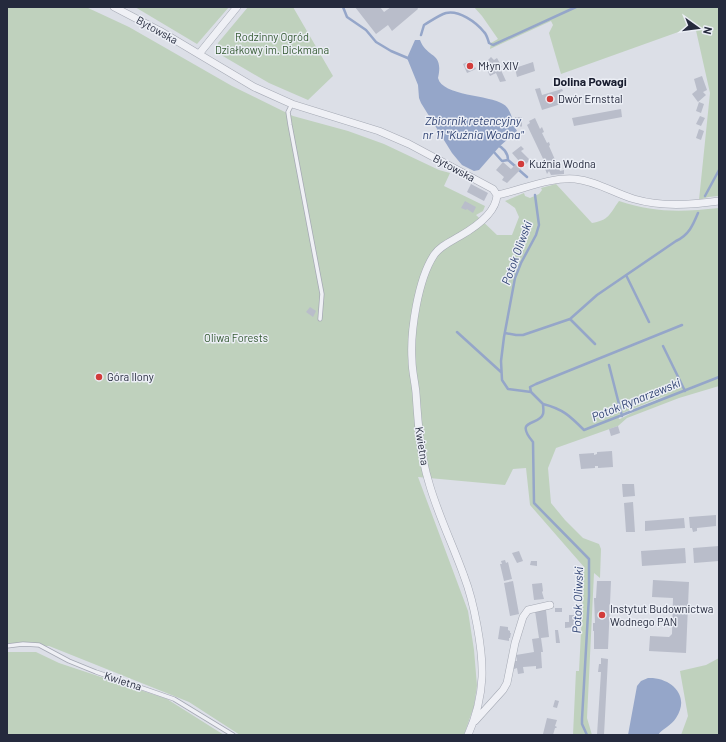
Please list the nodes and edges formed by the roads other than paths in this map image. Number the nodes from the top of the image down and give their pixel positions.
1 (114, 7) edge
2 (237, 7) edge
3 (200, 54) junction
4 (292, 104) junction
5 (497, 195) junction
6 (719, 201) edge
7 (320, 319) dead end
8 (550, 606) dead end
9 (7, 646) edge
10 (474, 722) junction
11 (233, 735) edge
12 (468, 735) edge

1 - 3 street, Bytowska
2 - 3 street
3 - 4 street, Bytowska
4 - 5 street, Bytowska
4 - 7 lane
5 - 6 street
5 - 10 street, Kwietna
8 - 10 street, Kwietna
9 - 11 lane, Kwietna
10 - 12 street, Kwietna

